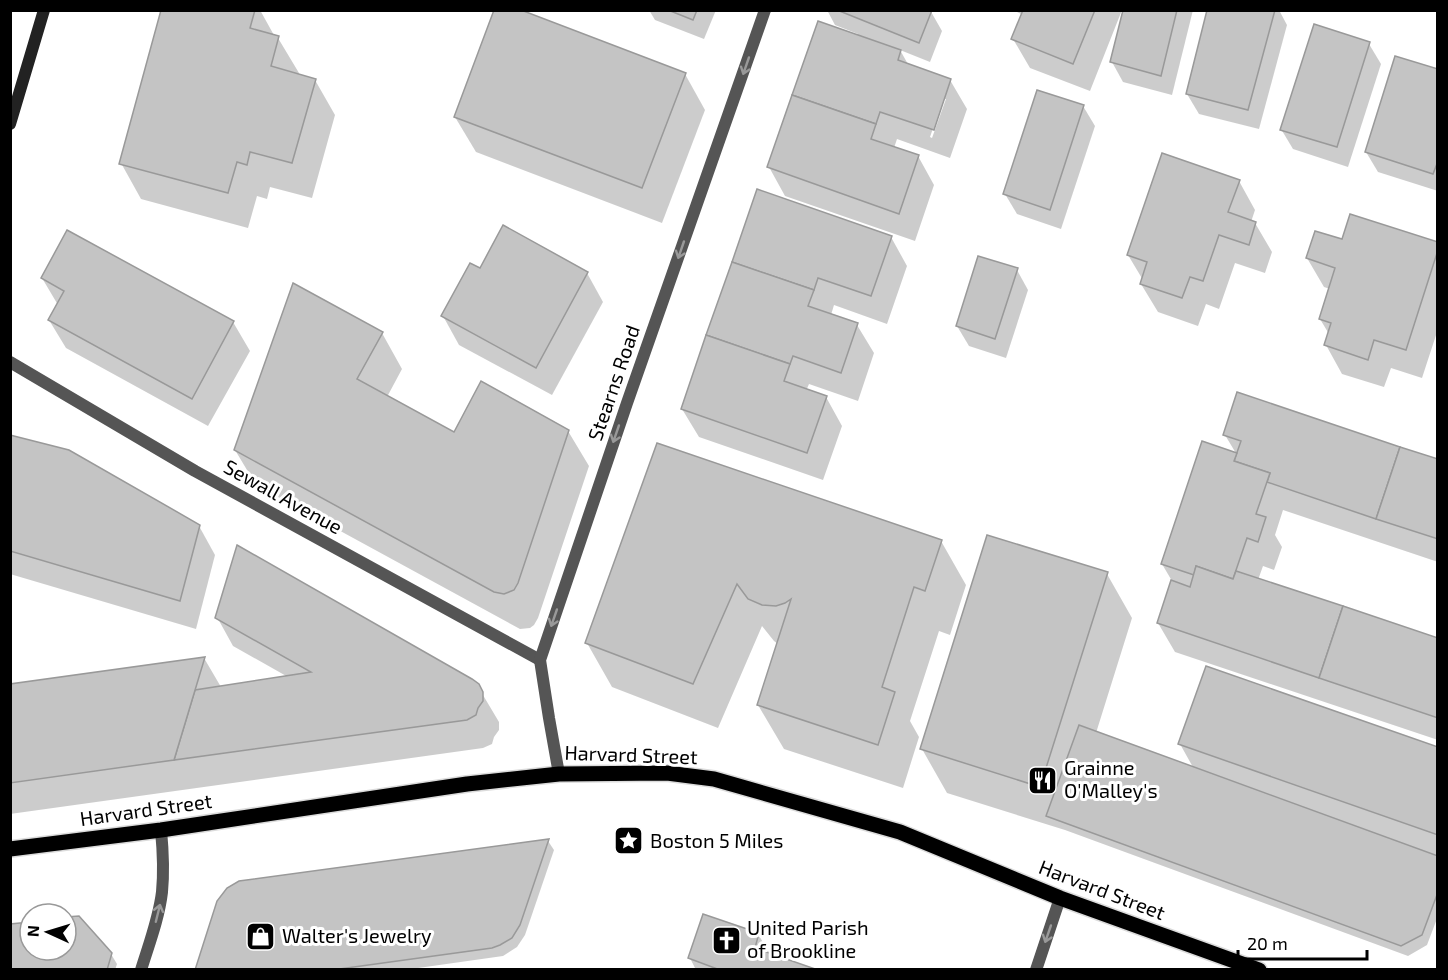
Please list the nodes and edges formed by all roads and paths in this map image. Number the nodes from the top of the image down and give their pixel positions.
1 (44, 10) edge
2 (765, 10) edge
3 (10, 124) edge
4 (10, 362) edge
5 (540, 660) junction
6 (560, 774) junction
7 (161, 830) junction
8 (10, 849) edge
9 (1060, 898) junction
10 (141, 969) edge
11 (1036, 969) edge
12 (1259, 969) edge

1 - 3 main road
2 -> 5 street, Stearns Road
4 - 5 street, Sewall Avenue
5 - 6 street, Stearns Road
6 - 7 main road, Harvard Street
6 - 9 main road, Harvard Street
7 - 8 main road, Harvard Street
10 -> 7 street
9 -> 11 street
9 - 12 main road, Harvard Street

